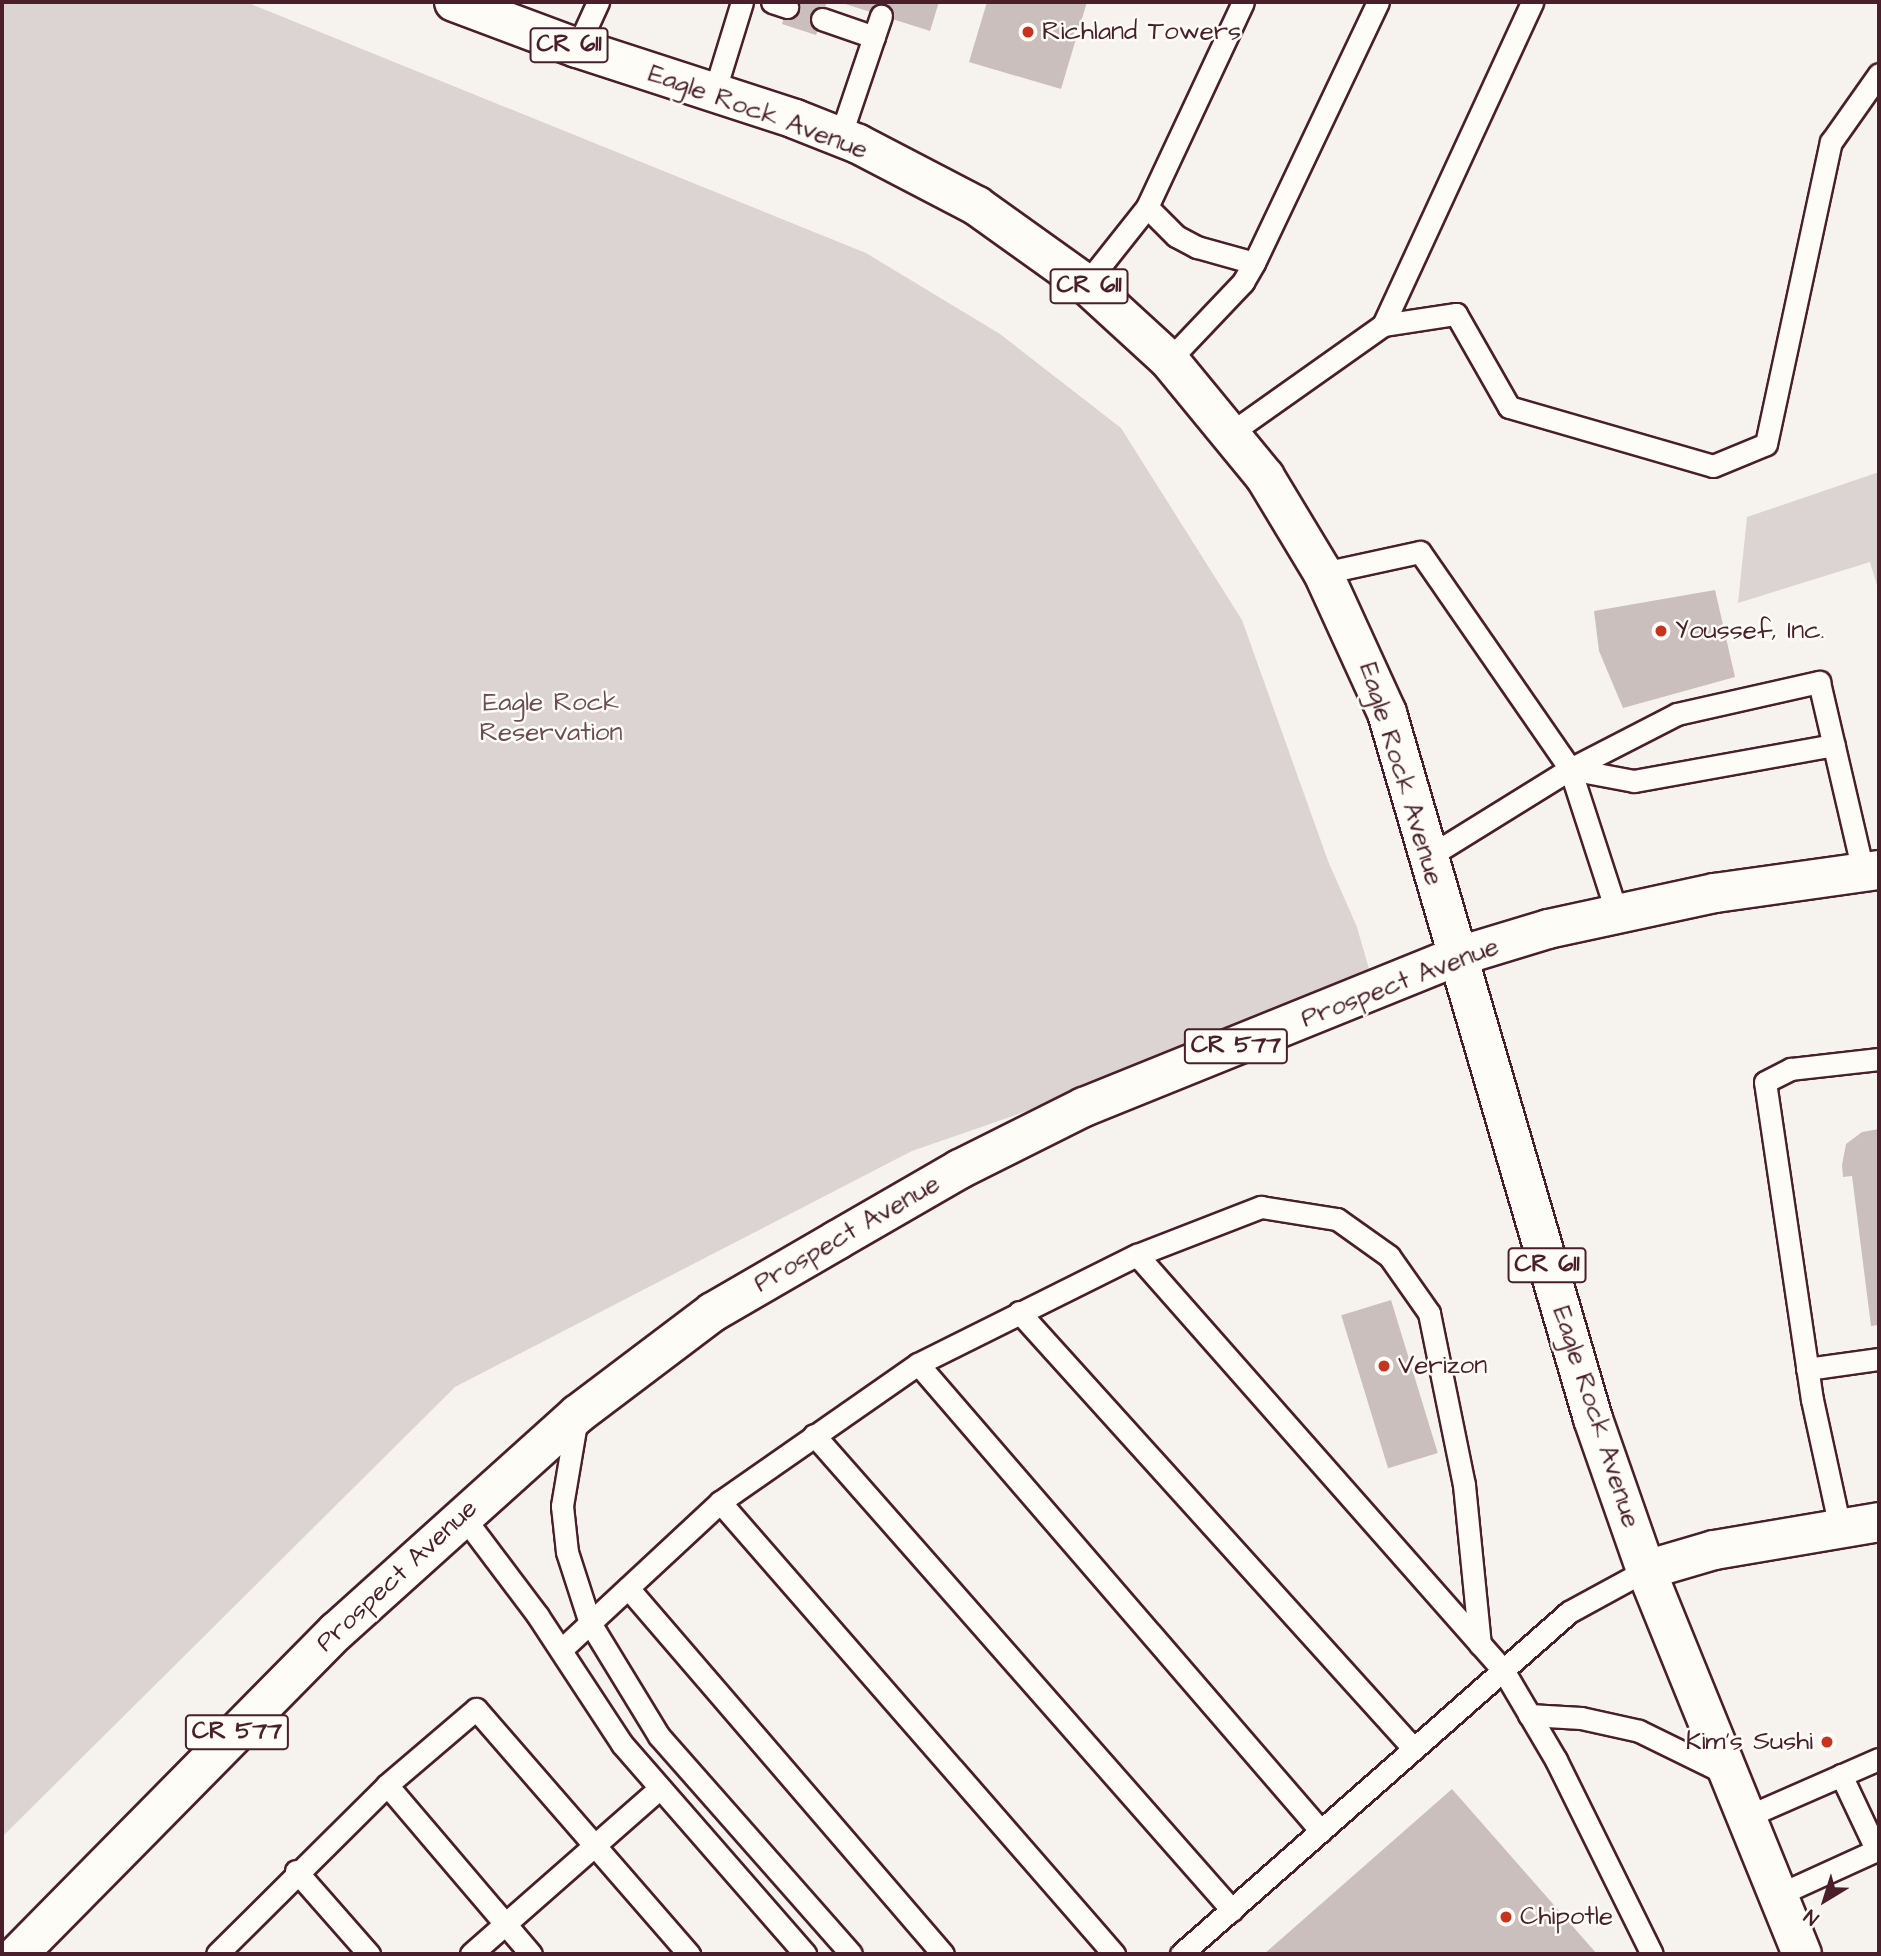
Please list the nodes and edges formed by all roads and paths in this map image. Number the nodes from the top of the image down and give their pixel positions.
1 (454, 2) edge
2 (598, 2) edge
3 (742, 2) edge
4 (1243, 2) edge
5 (1378, 2) edge
6 (1532, 2) edge
7 (881, 16) dead end
8 (822, 19) dead end
9 (874, 37) junction
10 (577, 48) junction
11 (1879, 74) edge
12 (714, 93) junction
13 (840, 138) junction
14 (1147, 207) junction
15 (1254, 263) junction
16 (1086, 284) junction
17 (1382, 324) junction
18 (1168, 360) junction
19 (1232, 432) junction
20 (1323, 573) junction
21 (1834, 745) junction
22 (1570, 769) junction
23 (1428, 857) junction
24 (1871, 870) edge
25 (1617, 914) junction
26 (1456, 957) junction
27 (1879, 1059) edge
28 (1137, 1255) junction
29 (1019, 1312) junction
30 (1879, 1359) edge
31 (918, 1364) junction
32 (1807, 1369) junction
33 (578, 1413) junction
34 (814, 1436) junction
35 (719, 1502) junction
36 (462, 1515) junction
37 (1879, 1522) edge
38 (1840, 1528) junction
39 (1646, 1570) junction
40 (628, 1588) junction
41 (590, 1623) junction
42 (1480, 1644) junction
43 (562, 1649) junction
44 (1503, 1670) junction
45 (1529, 1715) junction
46 (1414, 1749) junction
47 (1879, 1759) edge
48 (1729, 1775) junction
49 (1841, 1775) junction
50 (387, 1786) junction
51 (658, 1790) junction
52 (1746, 1817) junction
53 (1321, 1831) junction
54 (594, 1846) junction
55 (1878, 1849) edge
56 (296, 1871) junction
57 (1777, 1895) junction
58 (1232, 1910) junction
59 (505, 1924) junction
60 (18, 1954) edge
61 (217, 1954) edge
62 (369, 1954) edge
63 (471, 1954) edge
64 (531, 1954) edge
65 (689, 1954) edge
66 (804, 1954) edge
67 (851, 1954) edge
68 (943, 1954) edge
69 (1114, 1954) edge
70 (1181, 1954) edge
71 (1651, 1954) edge
72 (1802, 1954) edge

1 - 10 main road, Eagle Rock Avenue / CR 611
2 - 10 lane
3 - 12 lane
4 - 14 lane
5 - 15 lane
6 - 17 lane
7 - 9 lane
8 - 9 lane
9 - 13 lane
10 - 12 main road, Eagle Rock Avenue / CR 611
11 - 17 lane
12 - 13 main road, Eagle Rock Avenue / CR 611
13 - 16 main road, Eagle Rock Avenue / CR 611
14 - 15 lane
14 - 16 lane
15 - 18 lane
16 - 18 main road, Eagle Rock Avenue / CR 611
17 - 19 lane
18 - 19 main road, Eagle Rock Avenue / CR 611
19 - 20 main road, Eagle Rock Avenue / CR 611
20 - 22 lane
20 - 23 main road, Eagle Rock Avenue / CR 611
21 - 22 lane
21 - 22 lane
21 - 24 lane
22 - 23 lane
22 - 25 lane
23 - 26 main road, Eagle Rock Avenue / CR 611
24 - 25 main road, Prospect Avenue / CR 577
25 - 26 main road, Prospect Avenue / CR 577
26 - 33 main road, Prospect Avenue / CR 577
26 - 39 main road, Eagle Rock Avenue / CR 611
27 - 32 lane
28 - 29 lane
28 - 42 lane
28 - 42 lane
29 - 31 lane
29 - 46 lane
30 - 32 lane
31 - 34 lane
31 - 53 lane
32 - 38 lane
33 - 36 main road, Prospect Avenue / CR 577
33 - 41 lane
34 - 35 lane
34 - 58 lane
35 - 40 lane
35 - 69 lane
36 - 43 lane
36 - 60 main road, Prospect Avenue / CR 577
37 - 38 main road
38 - 39 main road
39 - 44 lane
39 - 48 main road, Eagle Rock Avenue / CR 611
40 - 41 lane
40 - 68 lane
41 - 43 lane
41 - 67 lane
42 - 44 lane
43 - 51 lane
44 - 45 lane
44 - 46 lane
45 - 48 lane
45 - 71 lane
46 - 53 lane
47 - 49 lane
48 - 52 main road, Eagle Rock Avenue / CR 611
49 - 52 lane
49 - 55 lane
50 - 54 lane
50 - 56 lane
50 - 59 lane
51 - 54 lane
51 - 66 lane
52 - 57 main road, Eagle Rock Avenue / CR 611
53 - 58 lane
54 - 59 lane
54 - 65 lane
55 - 57 lane
56 - 61 lane
56 - 62 lane
57 - 72 main road, Eagle Rock Avenue / CR 611
58 - 70 lane
59 - 63 lane
59 - 64 lane

